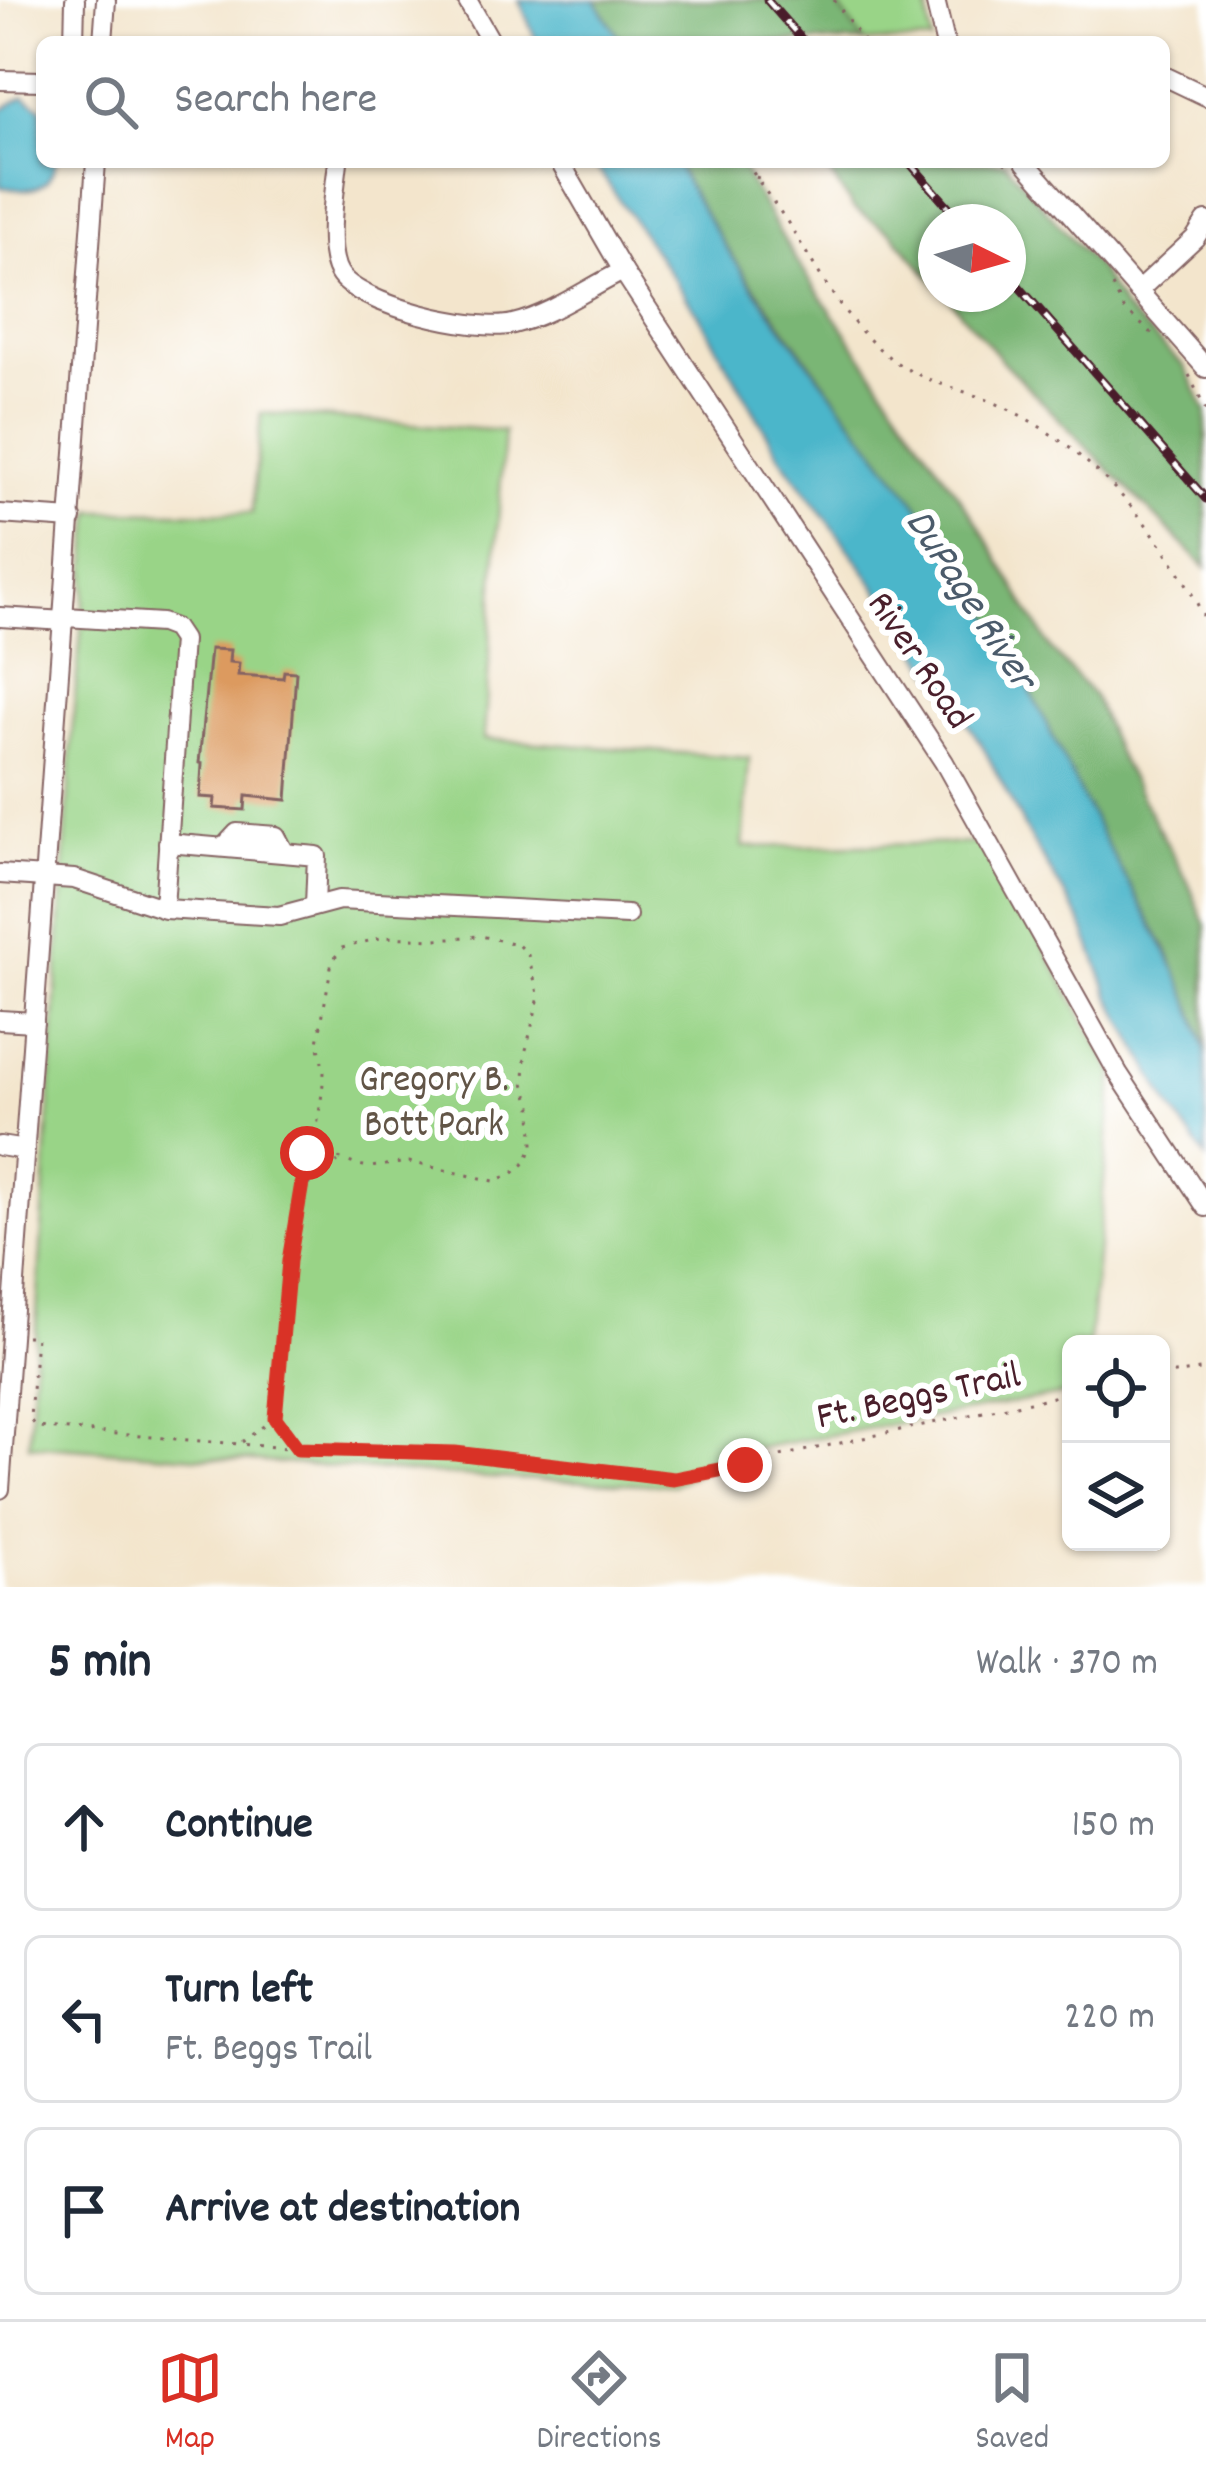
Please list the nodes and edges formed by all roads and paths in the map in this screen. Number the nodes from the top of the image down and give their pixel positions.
1 (75, 0) edge
2 (106, 0) edge
3 (467, 0) edge
4 (834, 0) edge
5 (934, 0) edge
6 (74, 36) edge
7 (103, 36) edge
8 (488, 36) edge
9 (860, 36) edge
10 (943, 36) edge
11 (1170, 79) edge
12 (0, 80) edge
13 (36, 81) edge
14 (1206, 96) edge
15 (96, 168) edge
16 (338, 168) edge
17 (563, 168) edge
18 (750, 168) edge
19 (760, 168) edge
20 (1030, 168) edge
21 (757, 180) junction
22 (1206, 220) edge
23 (623, 271) junction
24 (1138, 291) junction
25 (1136, 322) dead end
26 (1164, 342) dead end
27 (1185, 367) dead end
28 (1206, 368) edge
29 (1206, 412) edge
30 (0, 514) edge
31 (72, 519) junction
32 (0, 617) edge
33 (66, 619) junction
34 (1206, 622) edge
35 (168, 843) junction
36 (0, 874) edge
37 (44, 877) junction
38 (315, 905) junction
39 (164, 908) junction
40 (627, 916) dead end
41 (0, 1020) edge
42 (34, 1022) junction
43 (316, 1134) junction
44 (0, 1146) edge
45 (25, 1150) junction
46 (340, 1161) junction
47 (298, 1192) junction
48 (1206, 1207) edge
49 (9, 1325) edge
50 (1206, 1369) edge
51 (1170, 1375) edge
52 (1062, 1395) edge
53 (275, 1418) junction
54 (239, 1444) junction
55 (298, 1449) junction
56 (0, 1490) edge

1 - 6 street
2 - 7 street
3 - 8 street
4 - 9 path
5 - 10 street
11 - 14 street
12 - 13 street
15 - 31 street
16 - 23 street
17 - 23 street, River Road
18 - 21 path
19 - 21 path
20 - 24 street
21 - 34 path
22 - 24 street
23 - 48 street, River Road
24 - 28 street
25 - 26 path
27 - 29 path
30 - 31 street
31 - 33 street
32 - 33 street
33 - 35 street
33 - 37 street
35 - 38 street
35 - 39 street
36 - 37 street
37 - 39 street
37 - 42 street
38 - 39 street
38 - 40 street
41 - 42 street
42 - 45 street
43 - 46 path
43 - 46 path
43 - 47 path
44 - 45 street
45 - 49 street
46 - 47 path
47 - 53 path
49 - 54 path, Ft. Beggs Trail
49 - 56 street
50 - 51 path
52 - 55 path, Ft. Beggs Trail
53 - 54 path
53 - 55 path
54 - 55 path, Ft. Beggs Trail

